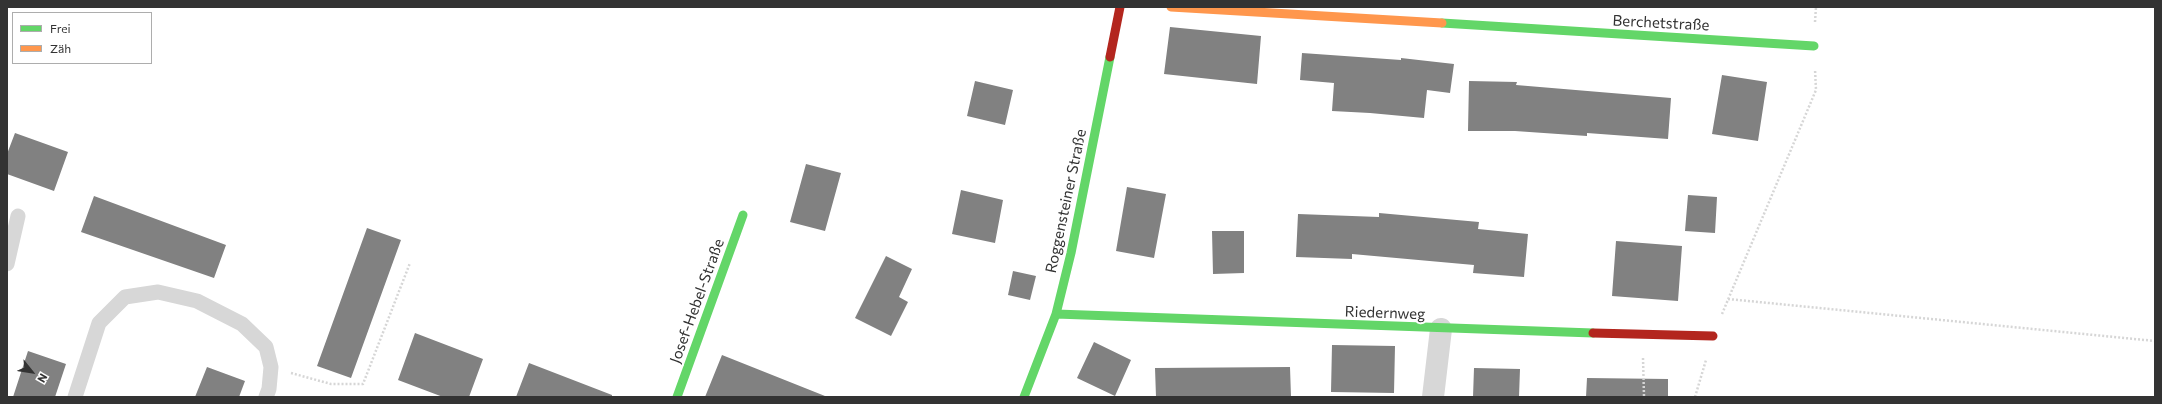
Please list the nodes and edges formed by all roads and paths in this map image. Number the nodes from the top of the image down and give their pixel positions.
1 (1120, 7) edge
2 (1171, 7) edge
3 (1816, 7) edge
4 (1814, 46) junction
5 (743, 215) dead end
6 (18, 216) dead end
7 (410, 263) dead end
8 (7, 264) edge
9 (1728, 299) junction
10 (1056, 314) junction
11 (1441, 329) junction
12 (1643, 334) junction
13 (1713, 336) junction
14 (2155, 341) edge
15 (271, 367) junction
16 (1644, 396) dead end
17 (74, 397) edge
18 (266, 397) edge
19 (677, 397) edge
20 (1024, 397) edge
21 (1433, 397) edge
22 (1695, 397) edge

1 - 10 street, Roggensteiner Straße
2 - 4 street, Berchetstraße
3 - 4 path
4 - 9 path
5 - 19 street, Josef-Hebel-Straße
6 - 8 lane
7 - 15 path
9 - 13 path
9 - 14 path
10 - 11 street, Riedernweg
10 - 20 street, Roggensteiner Straße
11 - 12 street, Riedernweg
11 - 21 street
12 - 13 street, Riedernweg
12 - 16 path
13 - 22 path
15 - 17 lane
15 - 18 lane

